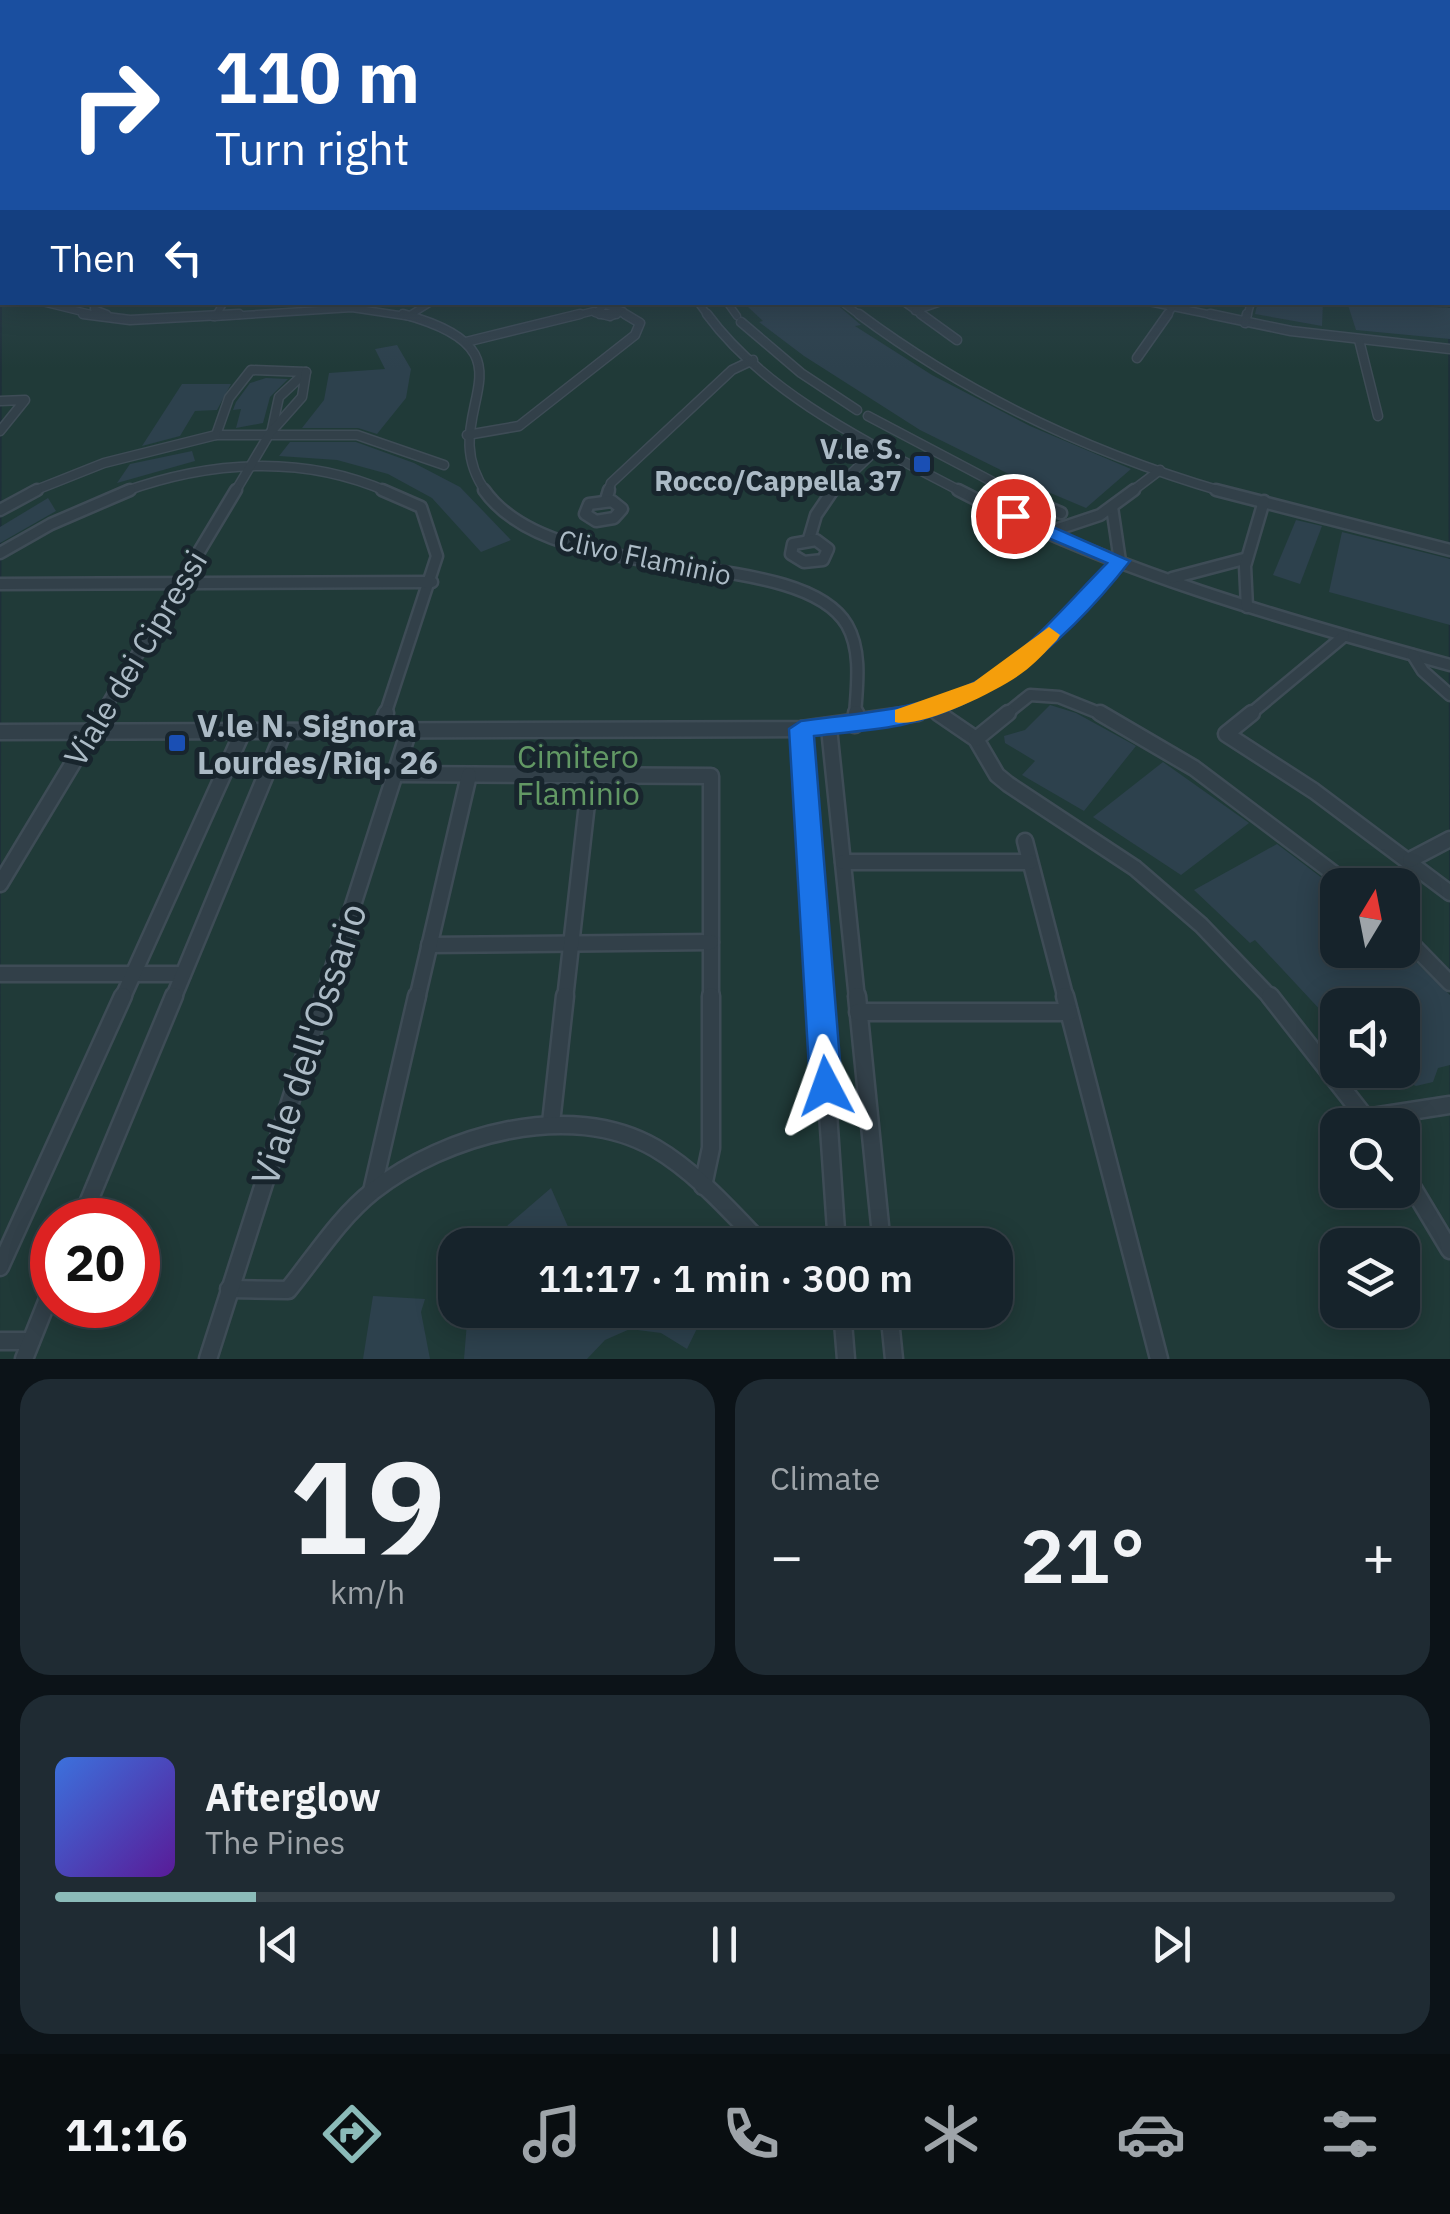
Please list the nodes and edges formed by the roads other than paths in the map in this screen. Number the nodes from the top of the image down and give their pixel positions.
1 (56, 305) edge
2 (62, 305) edge
3 (86, 305) edge
4 (94, 305) edge
5 (222, 305) edge
6 (427, 305) edge
7 (701, 305) edge
8 (729, 305) edge
9 (846, 305) edge
10 (907, 305) edge
11 (934, 305) edge
12 (1160, 305) edge
13 (1250, 305) edge
14 (332, 306) edge
15 (1172, 308) junction
16 (915, 312) junction
17 (410, 316) junction
18 (216, 317) junction
19 (136, 320) junction
20 (1245, 323) junction
21 (957, 340) dead end
22 (1359, 340) junction
23 (466, 342) junction
24 (1450, 349) edge
25 (1137, 358) dead end
26 (753, 360) junction
27 (306, 372) junction
28 (804, 375) junction
29 (780, 382) junction
30 (0, 401) edge
31 (857, 410) dead end
32 (868, 416) dead end
33 (1378, 416) dead end
34 (0, 431) edge
35 (270, 433) junction
36 (216, 435) junction
37 (468, 435) junction
38 (879, 446) junction
39 (251, 465) junction
40 (444, 465) dead end
41 (1160, 470) junction
42 (994, 484) junction
43 (970, 496) junction
44 (606, 500) dead end
45 (1264, 502) junction
46 (1112, 508) junction
47 (0, 510) edge
48 (1062, 512) dead end
49 (1049, 532) junction
50 (809, 540) dead end
51 (1450, 550) edge
52 (0, 553) edge
53 (1244, 559) junction
54 (1120, 561) junction
55 (1168, 579) junction
56 (179, 580) junction
57 (432, 582) junction
58 (0, 584) edge
59 (1247, 607) junction
60 (1344, 636) junction
61 (1413, 655) junction
62 (1450, 664) edge
63 (1450, 695) edge
64 (933, 709) junction
65 (855, 725) junction
66 (829, 728) junction
67 (380, 729) junction
68 (801, 729) junction
69 (92, 730) junction
70 (410, 730) junction
71 (242, 731) junction
72 (284, 731) junction
73 (0, 732) edge
74 (976, 739) junction
75 (395, 774) junction
76 (469, 775) junction
77 (590, 777) junction
78 (1450, 839) edge
79 (1025, 841) dead end
80 (1410, 860) junction
81 (843, 862) junction
82 (1030, 862) junction
83 (1327, 868) edge
84 (0, 884) edge
85 (1450, 893) edge
86 (711, 942) junction
87 (572, 943) junction
88 (429, 945) junction
89 (1420, 952) edge
90 (0, 974) edge
91 (133, 974) junction
92 (183, 974) junction
93 (1450, 983) edge
94 (858, 1012) junction
95 (1069, 1012) junction
96 (1450, 1105) edge
97 (1358, 1108) edge
98 (1420, 1111) edge
99 (551, 1124) junction
100 (703, 1186) junction
101 (372, 1192) junction
102 (90, 1198) edge
103 (1420, 1200) edge
104 (746, 1228) edge
105 (836, 1228) edge
106 (880, 1228) edge
107 (1450, 1250) edge
108 (0, 1267) edge
109 (229, 1289) junction
110 (843, 1328) edge
111 (891, 1328) edge
112 (0, 1342) edge
113 (27, 1350) edge
114 (208, 1359) edge
115 (846, 1359) edge
116 (894, 1359) edge
117 (1159, 1359) edge

1 - 19 lane
2 - 3 lane
4 - 19 lane
5 - 18 lane
6 - 17 lane
7 - 26 lane
8 - 28 lane
9 - 41 lane
10 - 16 lane
11 - 16 lane
12 - 15 lane
13 - 20 lane
14 - 17 lane
14 - 18 lane
15 - 20 lane
15 - 25 lane
16 - 21 lane
17 - 23 lane
18 - 19 lane
20 - 22 lane
22 - 24 lane
22 - 33 lane
23 - 37 lane, Clivo Flaminio
23 - 37 lane
26 - 29 lane
26 - 44 lane
27 - 35 lane
27 - 35 lane
27 - 36 lane
28 - 29 lane
28 - 31 lane
29 - 38 lane
30 - 34 lane
32 - 42 lane
35 - 36 lane
35 - 39 lane, Viale dei Cipressi
35 - 40 lane
36 - 47 lane
37 - 65 lane, Clivo Flaminio
38 - 43 lane
38 - 50 lane
39 - 52 lane
39 - 56 lane, Viale dei Cipressi
39 - 57 lane
41 - 45 lane
41 - 46 lane
42 - 43 lane
42 - 48 lane
43 - 49 lane
45 - 51 lane
45 - 53 lane
46 - 49 lane
46 - 54 lane
49 - 54 lane
53 - 55 lane
53 - 59 lane
54 - 55 lane
54 - 64 lane
55 - 59 lane
56 - 57 lane
56 - 58 lane
56 - 69 lane, Viale dei Cipressi
57 - 67 lane
59 - 60 lane
60 - 61 lane
60 - 80 lane
61 - 62 lane
61 - 63 lane
64 - 65 lane
64 - 74 lane
65 - 66 lane
66 - 68 lane
66 - 81 lane
67 - 70 lane
67 - 72 lane
68 - 70 lane
68 - 105 lane
69 - 71 lane
69 - 73 lane
69 - 84 lane, Viale dei Cipressi
70 - 75 lane, Viale dell'Ossario
71 - 72 lane
71 - 91 lane
72 - 92 lane
74 - 83 lane
74 - 97 lane
75 - 76 lane
75 - 109 lane, Viale dell'Ossario
76 - 77 lane
76 - 88 lane
77 - 86 lane
77 - 87 lane
78 - 80 lane
79 - 82 lane
80 - 85 lane
81 - 82 lane
81 - 94 lane
82 - 95 lane
86 - 87 lane
86 - 100 lane
87 - 88 lane
87 - 99 lane
88 - 101 lane
89 - 93 lane
90 - 91 lane
91 - 92 lane
91 - 108 lane
92 - 102 lane
94 - 95 lane
94 - 106 lane
95 - 117 lane
96 - 98 lane
99 - 100 lane
99 - 101 lane
100 - 104 lane
101 - 109 lane
103 - 107 lane
109 - 114 lane, Viale dell'Ossario
110 - 115 lane
111 - 116 lane
112 - 113 lane

